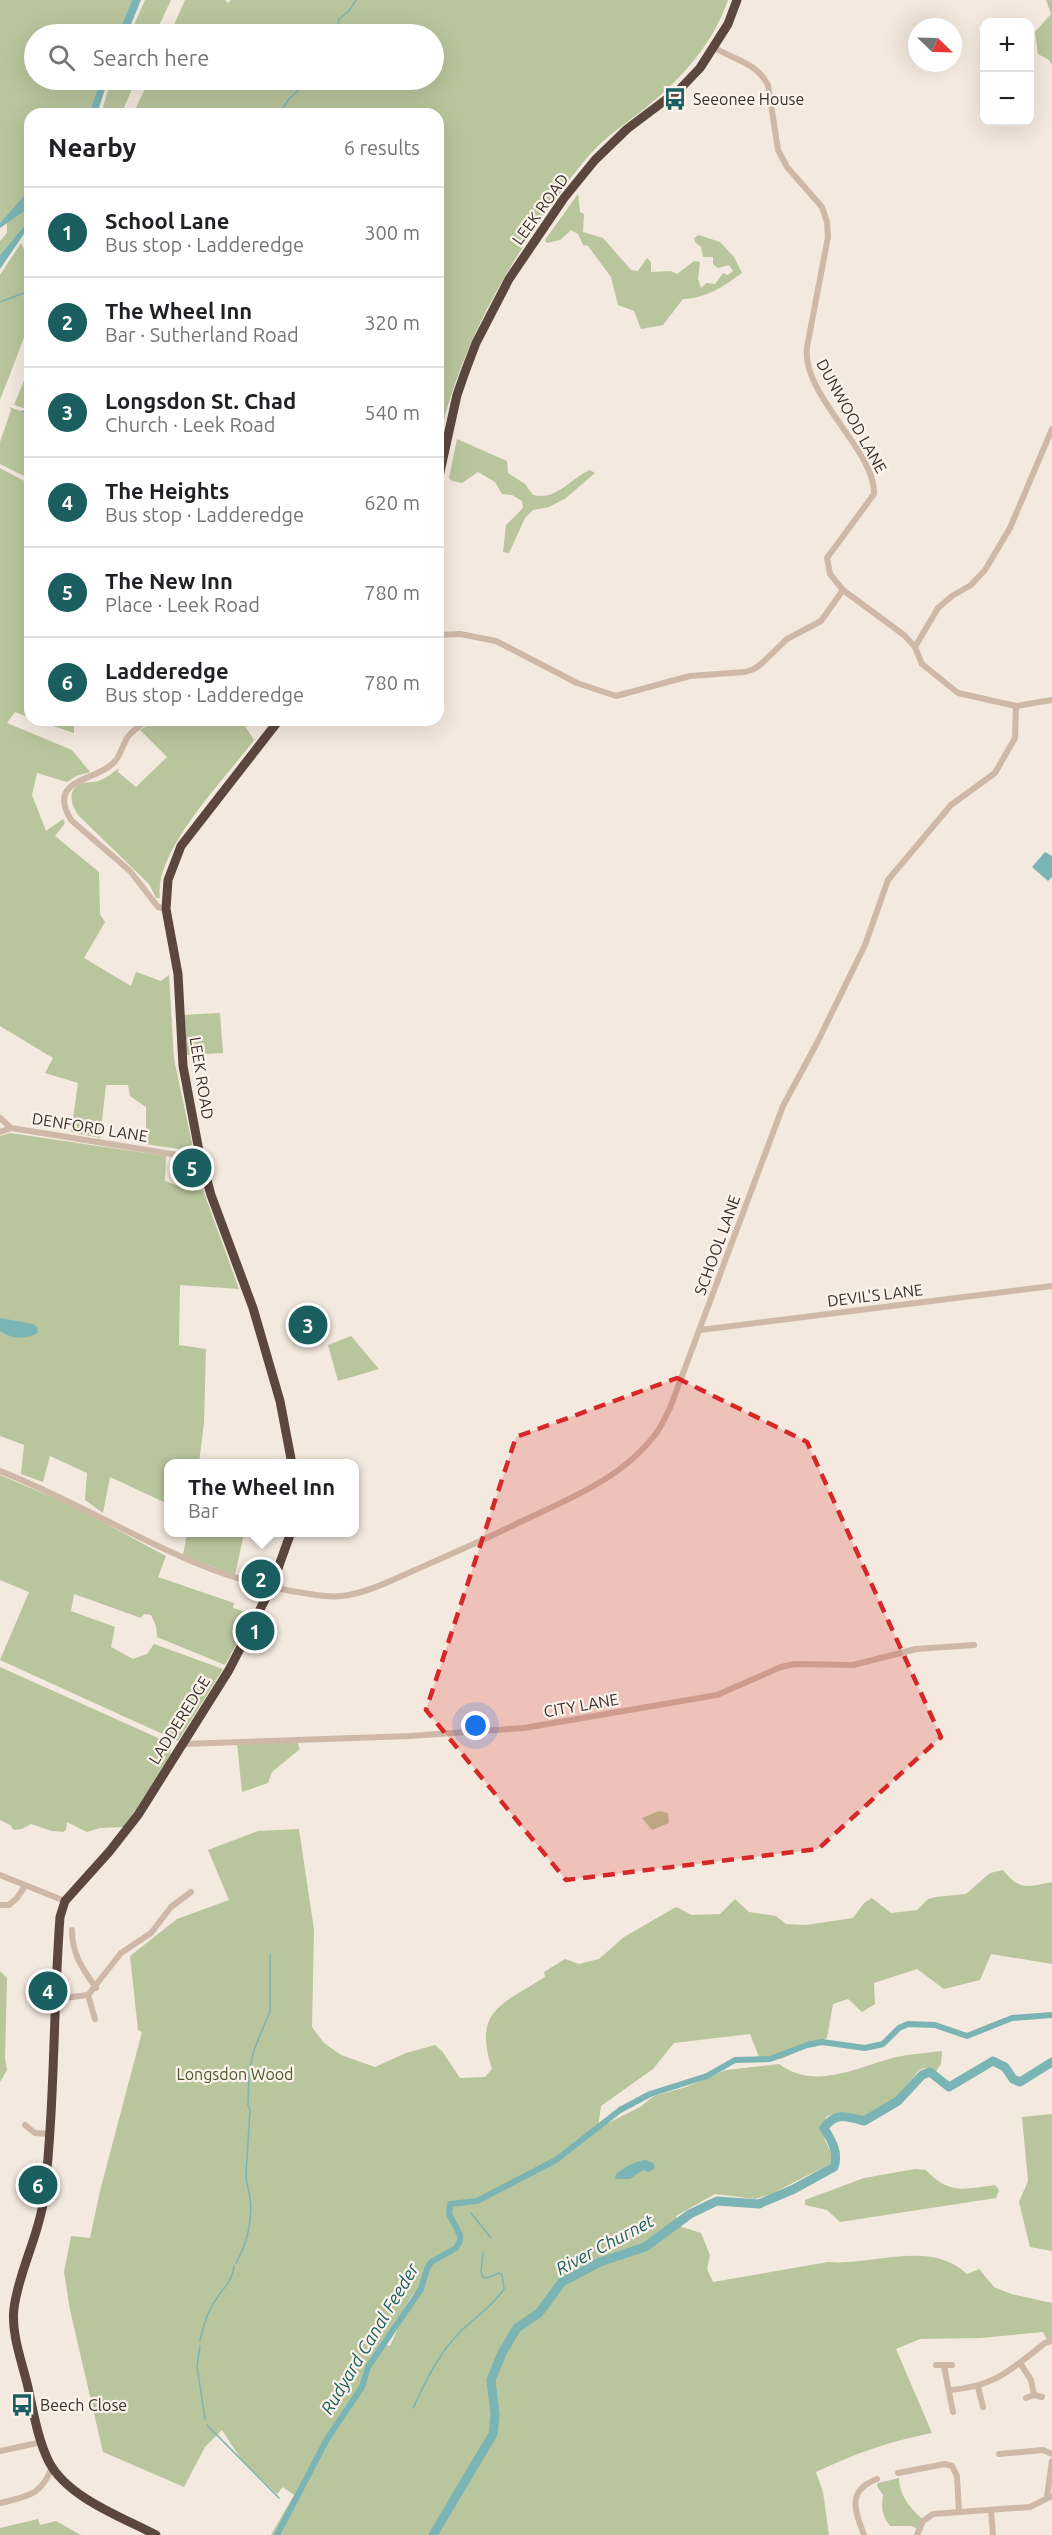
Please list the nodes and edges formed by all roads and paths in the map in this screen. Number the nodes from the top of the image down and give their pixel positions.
1 (737, 0) edge
2 (715, 48) junction
3 (1052, 429) edge
4 (444, 456) edge
5 (843, 590) junction
6 (444, 635) edge
7 (915, 647) junction
8 (1052, 700) edge
9 (1016, 706) junction
10 (141, 726) edge
11 (274, 726) edge
12 (166, 909) junction
13 (0, 1118) edge
14 (11, 1128) junction
15 (0, 1132) edge
16 (199, 1151) junction
17 (1052, 1286) edge
18 (700, 1330) junction
19 (291, 1459) edge
20 (0, 1471) edge
21 (290, 1537) edge
22 (271, 1588) junction
23 (975, 1645) dead end
24 (183, 1744) junction
25 (0, 1875) edge
26 (24, 1886) junction
27 (191, 1892) dead end
28 (65, 1901) junction
29 (0, 1905) edge
30 (72, 1930) dead end
31 (96, 1988) junction
32 (88, 1995) junction
33 (55, 1999) junction
34 (95, 2019) dead end
35 (25, 2125) dead end
36 (49, 2134) junction
37 (1052, 2341) edge
38 (1020, 2363) junction
39 (936, 2365) dead end
40 (952, 2365) dead end
41 (944, 2366) junction
42 (978, 2386) junction
43 (950, 2390) junction
44 (1034, 2395) junction
45 (1042, 2397) dead end
46 (1026, 2398) dead end
47 (983, 2407) dead end
48 (953, 2412) dead end
49 (42, 2442) junction
50 (0, 2451) edge
51 (999, 2454) dead end
52 (1052, 2454) edge
53 (1052, 2461) edge
54 (52, 2467) junction
55 (898, 2473) dead end
56 (877, 2479) dead end
57 (870, 2482) junction
58 (873, 2489) dead end
59 (1049, 2496) edge
60 (0, 2503) edge
61 (991, 2510) junction
62 (959, 2512) junction
63 (156, 2535) edge
64 (864, 2535) edge
65 (917, 2535) edge
66 (993, 2535) edge

1 - 2 highway, LEEK ROAD
2 - 4 highway, LEEK ROAD
2 - 5 street, DUNWOOD LANE
3 - 7 street
5 - 6 street
5 - 7 street, DUNWOOD LANE
7 - 9 street, DUNWOOD LANE
8 - 9 street, DUNWOOD LANE
9 - 18 street, SCHOOL LANE
10 - 12 street
11 - 12 highway, LEEK ROAD
12 - 16 highway, LEEK ROAD
13 - 14 street
14 - 15 street
14 - 16 street, DENFORD LANE
16 - 19 highway, LEEK ROAD
17 - 18 street, DEVIL'S LANE
18 - 22 street, SCHOOL LANE
20 - 22 street, SCHOOL LANE
21 - 22 highway
22 - 24 highway, LADDEREDGE
23 - 24 street, CITY LANE
24 - 28 highway, LADDEREDGE
25 - 26 street
26 - 28 street
26 - 29 street
27 - 31 street
28 - 33 highway
30 - 31 street
31 - 32 street
32 - 33 street
32 - 34 street
33 - 36 highway
35 - 36 street
36 - 49 highway
37 - 38 street
38 - 42 street
38 - 44 street
39 - 41 street
40 - 41 street
41 - 43 street
42 - 43 street
42 - 47 street
43 - 48 street
44 - 45 street
44 - 46 street
49 - 50 street
49 - 54 highway
51 - 52 street
53 - 59 street
54 - 60 street
54 - 63 highway
55 - 62 street
56 - 57 street
57 - 58 street
57 - 64 street
59 - 61 street
61 - 62 street
61 - 66 street
62 - 65 street

